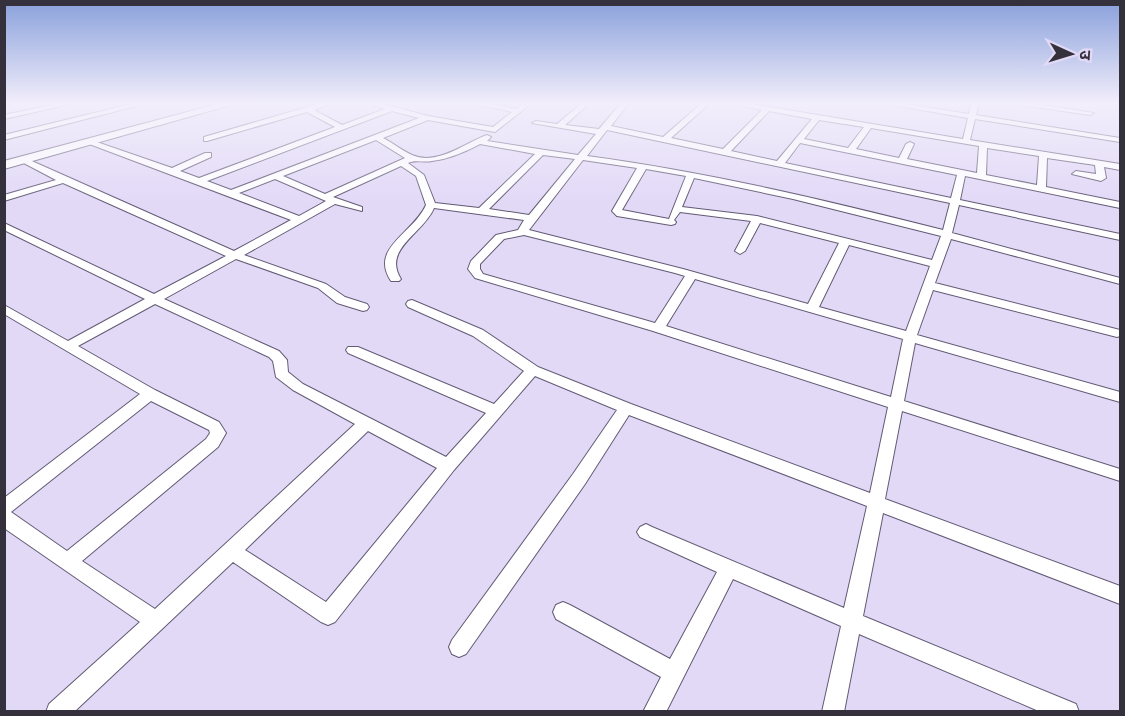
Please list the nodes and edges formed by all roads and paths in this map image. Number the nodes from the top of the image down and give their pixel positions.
1 (109, 136) edge
2 (216, 136) edge
3 (315, 136) edge
4 (487, 136) edge
5 (599, 136) edge
6 (643, 136) edge
7 (669, 136) edge
8 (740, 136) edge
9 (801, 136) edge
10 (861, 136) edge
11 (936, 136) edge
12 (967, 136) edge
13 (1099, 136) edge
14 (375, 137) joint
15 (207, 139) dead end
16 (665, 140) junction
17 (798, 140) junction
18 (1120, 140) edge
19 (966, 141) junction
20 (88, 142) junction
21 (480, 142) junction
22 (910, 144) dead end
23 (984, 144) junction
24 (261, 148) dead end
25 (851, 150) junction
26 (274, 152) junction
27 (725, 152) junction
28 (540, 153) junction
29 (1043, 154) junction
30 (208, 155) dead end
31 (413, 158) junction
32 (582, 159) junction
33 (22, 160) junction
34 (902, 160) junction
35 (402, 163) junction
36 (780, 163) junction
37 (1099, 163) junction
38 (4, 165) edge
39 (643, 166) junction
40 (1120, 166) edge
41 (171, 172) junction
42 (962, 172) junction
43 (1076, 174) dead end
44 (691, 175) junction
45 (275, 176) junction
46 (981, 176) junction
47 (64, 180) junction
48 (199, 181) junction
49 (1041, 188) junction
50 (229, 194) junction
51 (4, 198) edge
52 (329, 199) junction
53 (954, 200) junction
54 (431, 205) junction
55 (1120, 205) edge
56 (359, 209) dead end
57 (676, 209) junction
58 (482, 211) junction
59 (532, 218) junction
60 (757, 219) junction
61 (300, 220) junction
62 (4, 226) edge
63 (524, 232) junction
64 (947, 234) junction
65 (1120, 237) edge
66 (845, 242) junction
67 (740, 251) dead end
68 (234, 255) junction
69 (935, 264) junction
70 (692, 275) junction
71 (395, 279) dead end
72 (1120, 281) edge
73 (928, 285) junction
74 (154, 299) junction
75 (412, 304) dead end
76 (363, 306) dead end
77 (812, 309) junction
78 (5, 310) edge
79 (658, 328) junction
80 (1117, 333) dead end
81 (910, 338) junction
82 (69, 346) junction
83 (354, 350) dead end
84 (534, 370) junction
85 (150, 394) junction
86 (1120, 397) edge
87 (896, 406) junction
88 (626, 408) junction
89 (496, 411) junction
90 (366, 423) junction
91 (448, 466) junction
92 (1120, 475) edge
93 (877, 504) junction
94 (4, 508) edge
95 (4, 517) edge
96 (646, 532) dead end
97 (232, 551) junction
98 (67, 562) junction
99 (728, 569) junction
100 (1120, 595) edge
101 (563, 612) dead end
102 (851, 619) junction
103 (156, 621) junction
104 (459, 647) dead end
105 (675, 673) junction
106 (57, 711) edge
107 (654, 711) edge
108 (833, 711) edge
109 (1068, 711) edge

1 - 20 street
2 - 15 street
3 - 26 street
4 - 21 street
5 - 32 street
6 - 16 street
7 - 16 street
8 - 27 street
9 - 17 street
10 - 25 street
11 - 19 street
12 - 19 street
13 - 18 street
14 - 31 street
14 - 45 street
16 - 27 street
17 - 25 street
17 - 36 street
19 - 23 street
20 - 33 street
20 - 41 street
21 - 28 street
21 - 31 street
22 - 34 street
23 - 29 street
23 - 46 street
24 - 26 street
25 - 34 street
26 - 48 street
27 - 36 street
28 - 32 street
28 - 58 street
29 - 37 street
29 - 49 street
30 - 41 street
31 - 35 street
32 - 39 street
32 - 59 street
33 - 38 street
33 - 47 street
34 - 42 street
35 - 52 street
35 - 54 street
36 - 53 street
37 - 40 street
37 - 43 street
39 - 44 street
39 - 57 street
41 - 48 street
42 - 46 street
42 - 53 street
44 - 57 street
44 - 64 street
45 - 50 street
45 - 52 street
46 - 49 street
47 - 51 street
47 - 68 street
48 - 50 street
49 - 55 street
50 - 61 street
52 - 56 street
52 - 61 street
53 - 64 street
53 - 65 street
54 - 58 street
54 - 71 street
57 - 60 street
58 - 59 street
59 - 63 street
60 - 66 street
60 - 67 street
61 - 68 street
62 - 74 street
63 - 70 street
63 - 79 street
64 - 69 street
64 - 72 street
66 - 69 street
66 - 77 street
68 - 74 street
68 - 76 street
69 - 73 street
70 - 77 street
70 - 79 street
73 - 80 street
73 - 81 street
74 - 82 street
74 - 90 street
75 - 84 street
77 - 81 street
78 - 82 street
79 - 87 street
81 - 86 street
81 - 87 street
82 - 85 street
83 - 89 street
84 - 88 street
84 - 89 street
85 - 94 street
85 - 98 street
87 - 92 street
87 - 93 street
88 - 93 street
88 - 104 street
89 - 91 street
90 - 91 street
90 - 97 street
91 - 97 street
93 - 100 street
93 - 102 street
95 - 98 street
96 - 99 street
97 - 103 street
98 - 103 street
99 - 102 street
99 - 105 street
101 - 105 street
102 - 108 street
102 - 109 street
103 - 106 street
105 - 107 street

